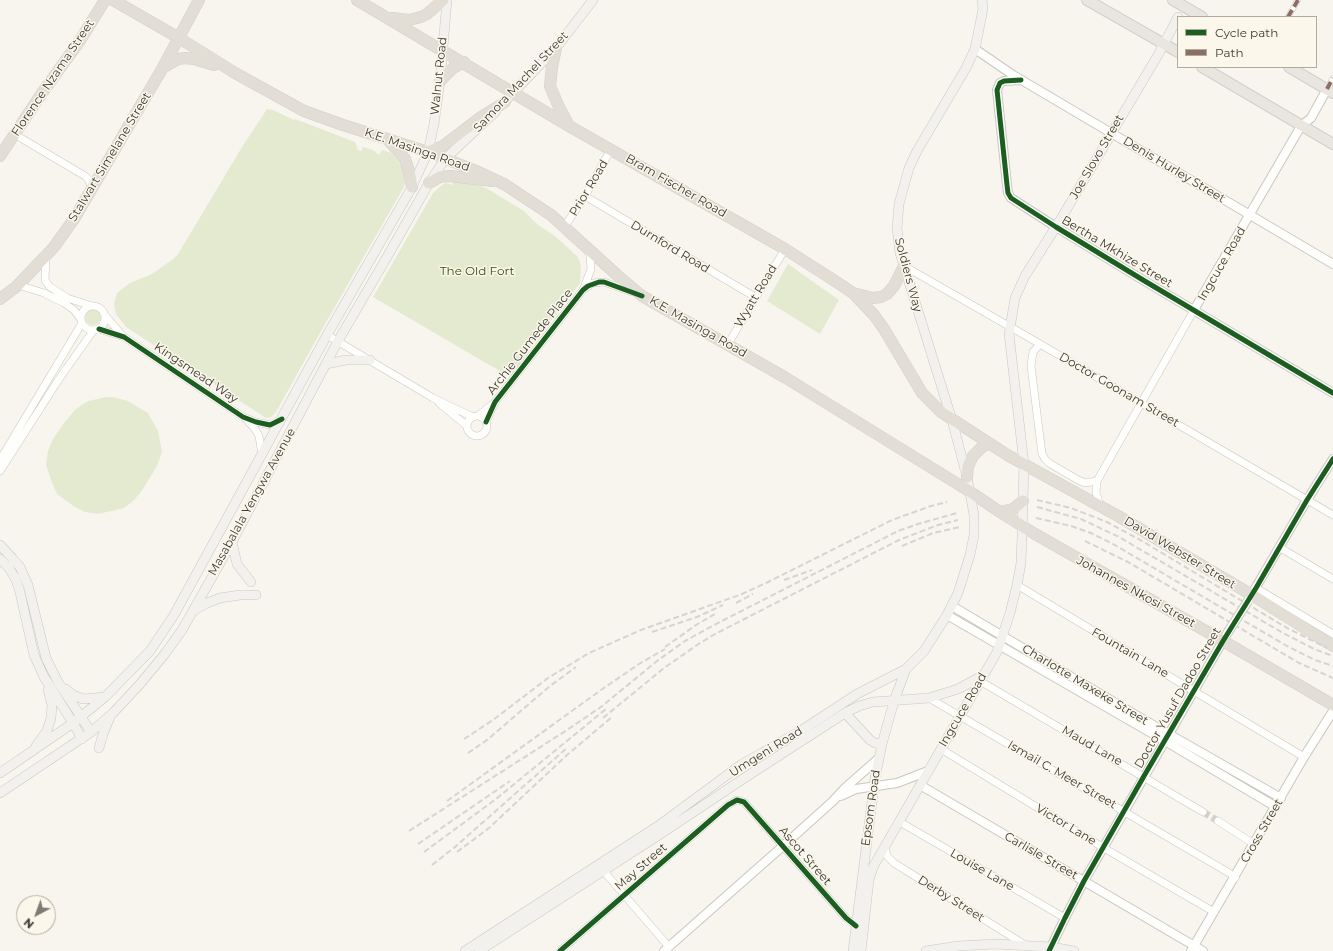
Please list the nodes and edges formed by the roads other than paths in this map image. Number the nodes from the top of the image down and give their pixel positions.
1 (105, 0) edge
2 (113, 0) edge
3 (199, 0) edge
4 (357, 0) edge
5 (443, 0) edge
6 (446, 0) edge
7 (593, 0) edge
8 (982, 0) edge
9 (1087, 0) edge
10 (1173, 0) edge
11 (1298, 0) edge
12 (1186, 3) edge
13 (1179, 16) edge
14 (1201, 16) edge
15 (1289, 16) edge
16 (385, 17) junction
17 (1177, 19) edge
18 (179, 38) junction
19 (1164, 44) junction
20 (556, 48) junction
21 (975, 49) junction
22 (443, 50) junction
23 (1177, 51) edge
24 (464, 62) junction
25 (1204, 68) edge
26 (1291, 68) edge
27 (162, 69) junction
28 (235, 73) junction
29 (1333, 78) edge
30 (1021, 80) junction
31 (440, 81) junction
32 (1330, 91) edge
33 (514, 93) junction
34 (505, 102) junction
35 (569, 126) junction
36 (1301, 126) junction
37 (1111, 133) junction
38 (14, 134) junction
39 (388, 140) junction
40 (1333, 144) edge
41 (611, 149) junction
42 (428, 152) junction
43 (0, 156) edge
44 (445, 159) junction
45 (500, 182) junction
46 (429, 183) junction
47 (412, 187) junction
48 (92, 188) junction
49 (585, 196) junction
50 (1250, 215) junction
51 (565, 226) junction
52 (1056, 227) junction
53 (586, 246) junction
54 (784, 249) junction
55 (46, 256) junction
56 (1333, 264) edge
57 (904, 266) junction
58 (18, 285) junction
59 (583, 290) junction
60 (853, 293) junction
61 (642, 296) junction
62 (755, 297) junction
63 (0, 299) edge
64 (92, 306) junction
65 (1194, 310) junction
66 (104, 314) junction
67 (81, 320) junction
68 (1010, 326) junction
69 (96, 330) junction
70 (327, 335) junction
71 (124, 337) junction
72 (338, 341) junction
73 (728, 344) junction
74 (1040, 344) junction
75 (370, 360) junction
76 (326, 364) junction
77 (1333, 393) edge
78 (433, 398) junction
79 (495, 402) junction
80 (1141, 403) junction
81 (243, 416) junction
82 (475, 417) junction
83 (282, 419) junction
84 (952, 420) junction
85 (486, 422) junction
86 (467, 426) junction
87 (989, 444) junction
88 (262, 455) junction
89 (1333, 459) edge
90 (0, 460) edge
91 (1024, 464) junction
92 (0, 471) edge
93 (967, 477) junction
94 (1097, 481) junction
95 (969, 491) junction
96 (1307, 500) junction
97 (1023, 501) junction
98 (1100, 506) junction
99 (1000, 512) junction
100 (1333, 515) edge
101 (1023, 527) junction
102 (232, 542) junction
103 (0, 545) edge
104 (1279, 547) junction
105 (0, 559) edge
106 (1333, 579) edge
107 (251, 582) dead end
108 (1017, 585) junction
109 (1252, 595) junction
110 (256, 596) dead end
111 (952, 606) junction
112 (192, 612) junction
113 (947, 615) junction
114 (1333, 634) edge
115 (1002, 635) junction
116 (1226, 637) junction
117 (999, 645) junction
118 (1333, 646) edge
119 (906, 669) junction
120 (53, 672) junction
121 (1060, 676) junction
122 (44, 677) junction
123 (982, 677) junction
124 (1195, 691) junction
125 (105, 697) junction
126 (929, 698) junction
127 (894, 700) junction
128 (1333, 705) edge
129 (1333, 711) edge
130 (845, 713) junction
131 (112, 714) junction
132 (959, 716) junction
133 (81, 718) junction
134 (74, 724) junction
135 (91, 732) junction
136 (1167, 737) junction
137 (82, 739) junction
138 (882, 744) junction
139 (99, 748) dead end
140 (941, 749) junction
141 (31, 752) junction
142 (1304, 757) junction
143 (879, 758) junction
144 (742, 764) junction
145 (1224, 770) junction
146 (928, 771) junction
147 (0, 773) edge
148 (749, 775) junction
149 (1144, 776) junction
150 (920, 785) junction
151 (874, 786) junction
152 (0, 793) edge
153 (1281, 798) junction
154 (737, 800) joint
155 (833, 802) junction
156 (1276, 807) junction
157 (1124, 811) junction
158 (1203, 812) tunnel mouth
159 (1218, 821) tunnel mouth
160 (900, 822) junction
161 (660, 829) junction
162 (1254, 844) junction
163 (783, 846) junction
164 (885, 847) junction
165 (1104, 848) junction
166 (600, 868) junction
167 (1235, 878) junction
168 (1084, 881) junction
169 (624, 894) junction
170 (1214, 912) junction
171 (1065, 918) junction
172 (856, 926) junction
173 (1025, 945) junction
174 (1192, 948) edge
175 (666, 949) edge
176 (1050, 949) edge
177 (465, 951) edge
178 (479, 951) edge
179 (560, 951) edge
180 (853, 951) edge
181 (861, 951) edge
182 (926, 951) edge
183 (1074, 951) edge
184 (1203, 951) edge

1 - 38 highway, Florence Nzama Street
2 - 18 highway, K.E. Masinga Road
3 - 18 highway, Stalwart Simelane Street
4 - 16 highway, Bram Fischer Road
5 - 16 highway
6 - 22 main road, Walnut Road
7 - 20 main road, Samora Machel Street
8 - 21 main road, Soldiers Way
9 - 19 main road
10 - 12 main road
11 - 15 street
12 - 13 main road, Joe Slovo Street
12 - 14 main road
16 - 22 highway, Bram Fischer Road
17 - 19 main road, Joe Slovo Street
18 - 27 highway, Stalwart Simelane Street
18 - 28 highway, K.E. Masinga Road
19 - 23 main road
19 - 37 main road, Joe Slovo Street
20 - 33 main road, Samora Machel Street
20 - 35 highway
21 - 30 street, Denis Hurley Street
21 - 57 main road, Soldiers Way
22 - 24 highway, Bram Fischer Road
22 - 31 main road, Walnut Road
24 - 31 highway
24 - 33 highway, Bram Fischer Road
25 - 36 main road
26 - 32 main road
27 - 28 highway
27 - 48 highway, Stalwart Simelane Street
28 - 39 highway, K.E. Masinga Road
29 - 32 street
30 - 37 street, Denis Hurley Street
30 - 52 street, Bertha Mkhize Street
31 - 42 main road, Walnut Road
32 - 36 street, Ingcuce Road
33 - 34 main road, Samora Machel Street
33 - 35 highway, Bram Fischer Road
34 - 42 highway
34 - 44 main road, Samora Machel Street
35 - 41 highway, Bram Fischer Road
36 - 40 main road
36 - 50 street, Ingcuce Road
37 - 50 street, Denis Hurley Street
37 - 52 main road, Joe Slovo Street
38 - 43 highway, Florence Nzama Street
38 - 48 street
39 - 42 highway, K.E. Masinga Road
39 - 47 highway
41 - 49 street, Prior Road
41 - 54 highway, Bram Fischer Road
42 - 44 highway, K.E. Masinga Road
42 - 47 main road, Masabalala Yengwa Avenue
44 - 45 highway, K.E. Masinga Road
44 - 46 main road, Masabalala Yengwa Avenue
45 - 46 highway
45 - 51 highway, K.E. Masinga Road
46 - 72 main road, Masabalala Yengwa Avenue
47 - 70 main road, Masabalala Yengwa Avenue
48 - 55 highway, Stalwart Simelane Street
49 - 51 street, Prior Road
49 - 62 street, Durnford Road
50 - 56 street, Denis Hurley Street
50 - 65 street, Ingcuce Road
51 - 53 highway, K.E. Masinga Road
52 - 65 street, Bertha Mkhize Street
52 - 68 main road, Joe Slovo Street
53 - 59 street, Archie Gumede Place
53 - 61 highway, K.E. Masinga Road
54 - 60 highway, Bram Fischer Road
54 - 62 street, Wyatt Road
55 - 58 highway, Stalwart Simelane Street
55 - 64 street
57 - 60 highway
57 - 68 street, Doctor Goonam Street
57 - 84 main road, Soldiers Way
58 - 63 highway, Stalwart Simelane Street
58 - 67 street
59 - 61 street, Archie Gumede Place
59 - 79 street, Archie Gumede Place
60 - 84 highway, Bram Fischer Road
61 - 73 highway, K.E. Masinga Road
62 - 73 street, Wyatt Road
64 - 66 street
64 - 67 street
65 - 77 street, Bertha Mkhize Street
65 - 80 street, Ingcuce Road
66 - 69 street
66 - 71 street, Kingsmead Way
67 - 69 street
67 - 90 street
68 - 74 street, Doctor Goonam Street
68 - 91 main road, Joe Slovo Street
69 - 71 street, Kingsmead Way
69 - 92 street
70 - 72 street
70 - 83 main road, Masabalala Yengwa Avenue
71 - 81 street, Kingsmead Way
72 - 75 street
72 - 76 main road, Masabalala Yengwa Avenue
73 - 95 highway, K.E. Masinga Road
74 - 80 street, Doctor Goonam Street
74 - 94 street
75 - 76 main road
75 - 78 street
76 - 102 main road, Masabalala Yengwa Avenue
78 - 82 street
78 - 86 street
79 - 82 street, Archie Gumede Place
79 - 85 street, Archie Gumede Place
80 - 94 street, Ingcuce Road
80 - 96 street, Doctor Goonam Street
81 - 83 street, Kingsmead Way
81 - 88 street, Kingsmead Way
82 - 85 street
82 - 86 street
83 - 88 main road, Masabalala Yengwa Avenue
84 - 87 highway, Bram Fischer Road
84 - 93 main road, Soldiers Way
85 - 86 street
87 - 91 highway
87 - 93 highway
88 - 125 main road, Masabalala Yengwa Avenue
89 - 96 street, Doctor Yusuf Dadoo Street
91 - 97 main road
91 - 98 highway, David Webster Street
93 - 95 main road, Soldiers Way
94 - 98 street
95 - 99 highway
95 - 111 main road, Umgeni Road
96 - 100 street, Doctor Goonam Street
96 - 104 street, Doctor Yusuf Dadoo Street
97 - 99 highway
97 - 101 main road, Ingcuce Road
98 - 109 highway, David Webster Street
99 - 101 highway, Johannes Nkosi Street
101 - 108 main road, Ingcuce Road
101 - 116 highway, Johannes Nkosi Street
102 - 107 main road
102 - 112 main road, Masabalala Yengwa Avenue
103 - 120 main road
104 - 106 street
104 - 109 street, Doctor Yusuf Dadoo Street
105 - 122 main road
108 - 115 main road, Ingcuce Road
108 - 124 street, Fountain Lane
109 - 114 street
109 - 116 street, Doctor Yusuf Dadoo Street, bridge
109 - 118 highway, David Webster Street
110 - 112 main road
111 - 113 main road, Umgeni Road
111 - 115 street, Charlotte Maxeke Street
112 - 131 main road, Masabalala Yengwa Avenue
113 - 117 street, Charlotte Maxeke Street
113 - 119 main road, Umgeni Road
115 - 117 main road, Ingcuce Road
115 - 121 street, Charlotte Maxeke Street
116 - 124 street, Doctor Yusuf Dadoo Street
116 - 128 highway, Johannes Nkosi Street
117 - 121 street, Charlotte Maxeke Street
117 - 123 main road, Ingcuce Road
119 - 127 main road, Epsom Road
119 - 144 main road, Umgeni Road
120 - 125 main road
120 - 133 main road
121 - 136 street, Charlotte Maxeke Street
122 - 134 main road
122 - 141 main road
123 - 126 main road, Umgeni Road
123 - 132 main road, Ingcuce Road
123 - 149 street, Maud Lane
124 - 136 street, Doctor Yusuf Dadoo Street
124 - 142 street, Fountain Lane
125 - 133 main road, Masabalala Yengwa Avenue
126 - 127 main road, Umgeni Road
126 - 132 street, Ismail C. Meer Street
127 - 130 main road, Umgeni Road
127 - 138 main road, Epsom Road
129 - 142 street, Cross Street
130 - 138 main road
130 - 148 main road, Umgeni Road
131 - 135 main road, Masabalala Yengwa Avenue
131 - 139 main road
132 - 140 main road, Ingcuce Road
132 - 157 street, Ismail C. Meer Street
133 - 134 main road, Masabalala Yengwa Avenue
133 - 135 main road
134 - 137 main road
134 - 141 main road, Masabalala Yengwa Avenue
135 - 137 main road, Masabalala Yengwa Avenue
136 - 145 street, Charlotte Maxeke Street
136 - 149 street, Doctor Yusuf Dadoo Street
137 - 152 main road, Masabalala Yengwa Avenue
138 - 143 main road, Epsom Road
140 - 146 main road, Ingcuce Road
140 - 165 street, Victor Lane
141 - 147 main road, Masabalala Yengwa Avenue
142 - 153 street, Cross Street
143 - 151 main road, Epsom Road
143 - 155 street
144 - 148 main road
144 - 161 main road, Umgeni Road
145 - 153 street, Charlotte Maxeke Street
145 - 156 street, Charlotte Maxeke Street
146 - 150 main road, Ingcuce Road
146 - 151 street
148 - 161 main road, Umgeni Road
149 - 157 street, Doctor Yusuf Dadoo Street
149 - 158 street, Maud Lane
150 - 160 main road, Ingcuce Road
150 - 168 street, Carlisle Street
151 - 155 street
151 - 172 main road, Epsom Road
153 - 156 street, Cross Street
154 - 163 street, Ascot Street
154 - 169 street, May Street
155 - 163 street
156 - 162 street, Cross Street
157 - 165 street, Doctor Yusuf Dadoo Street
157 - 167 street, Ismail C. Meer Street
159 - 162 street
160 - 164 main road, Ingcuce Road
160 - 171 street, Louise Lane
161 - 166 main road, Umgeni Road
162 - 167 street, Cross Street
163 - 172 street, Ascot Street
163 - 175 street
164 - 173 street, Derby Street
164 - 181 main road, Ingcuce Road
165 - 168 street, Doctor Yusuf Dadoo Street
165 - 170 street, Victor Lane
166 - 169 street
166 - 177 main road, Umgeni Road
166 - 178 main road, Umgeni Road
167 - 170 street, Cross Street
168 - 171 street, Doctor Yusuf Dadoo Street
168 - 174 street, Carlisle Street
169 - 175 street
169 - 179 street, May Street
170 - 174 street, Cross Street
171 - 176 street, Doctor Yusuf Dadoo Street
172 - 180 main road, Epsom Road
173 - 176 main road
173 - 182 main road
174 - 184 street, Carlisle Street
176 - 183 main road

